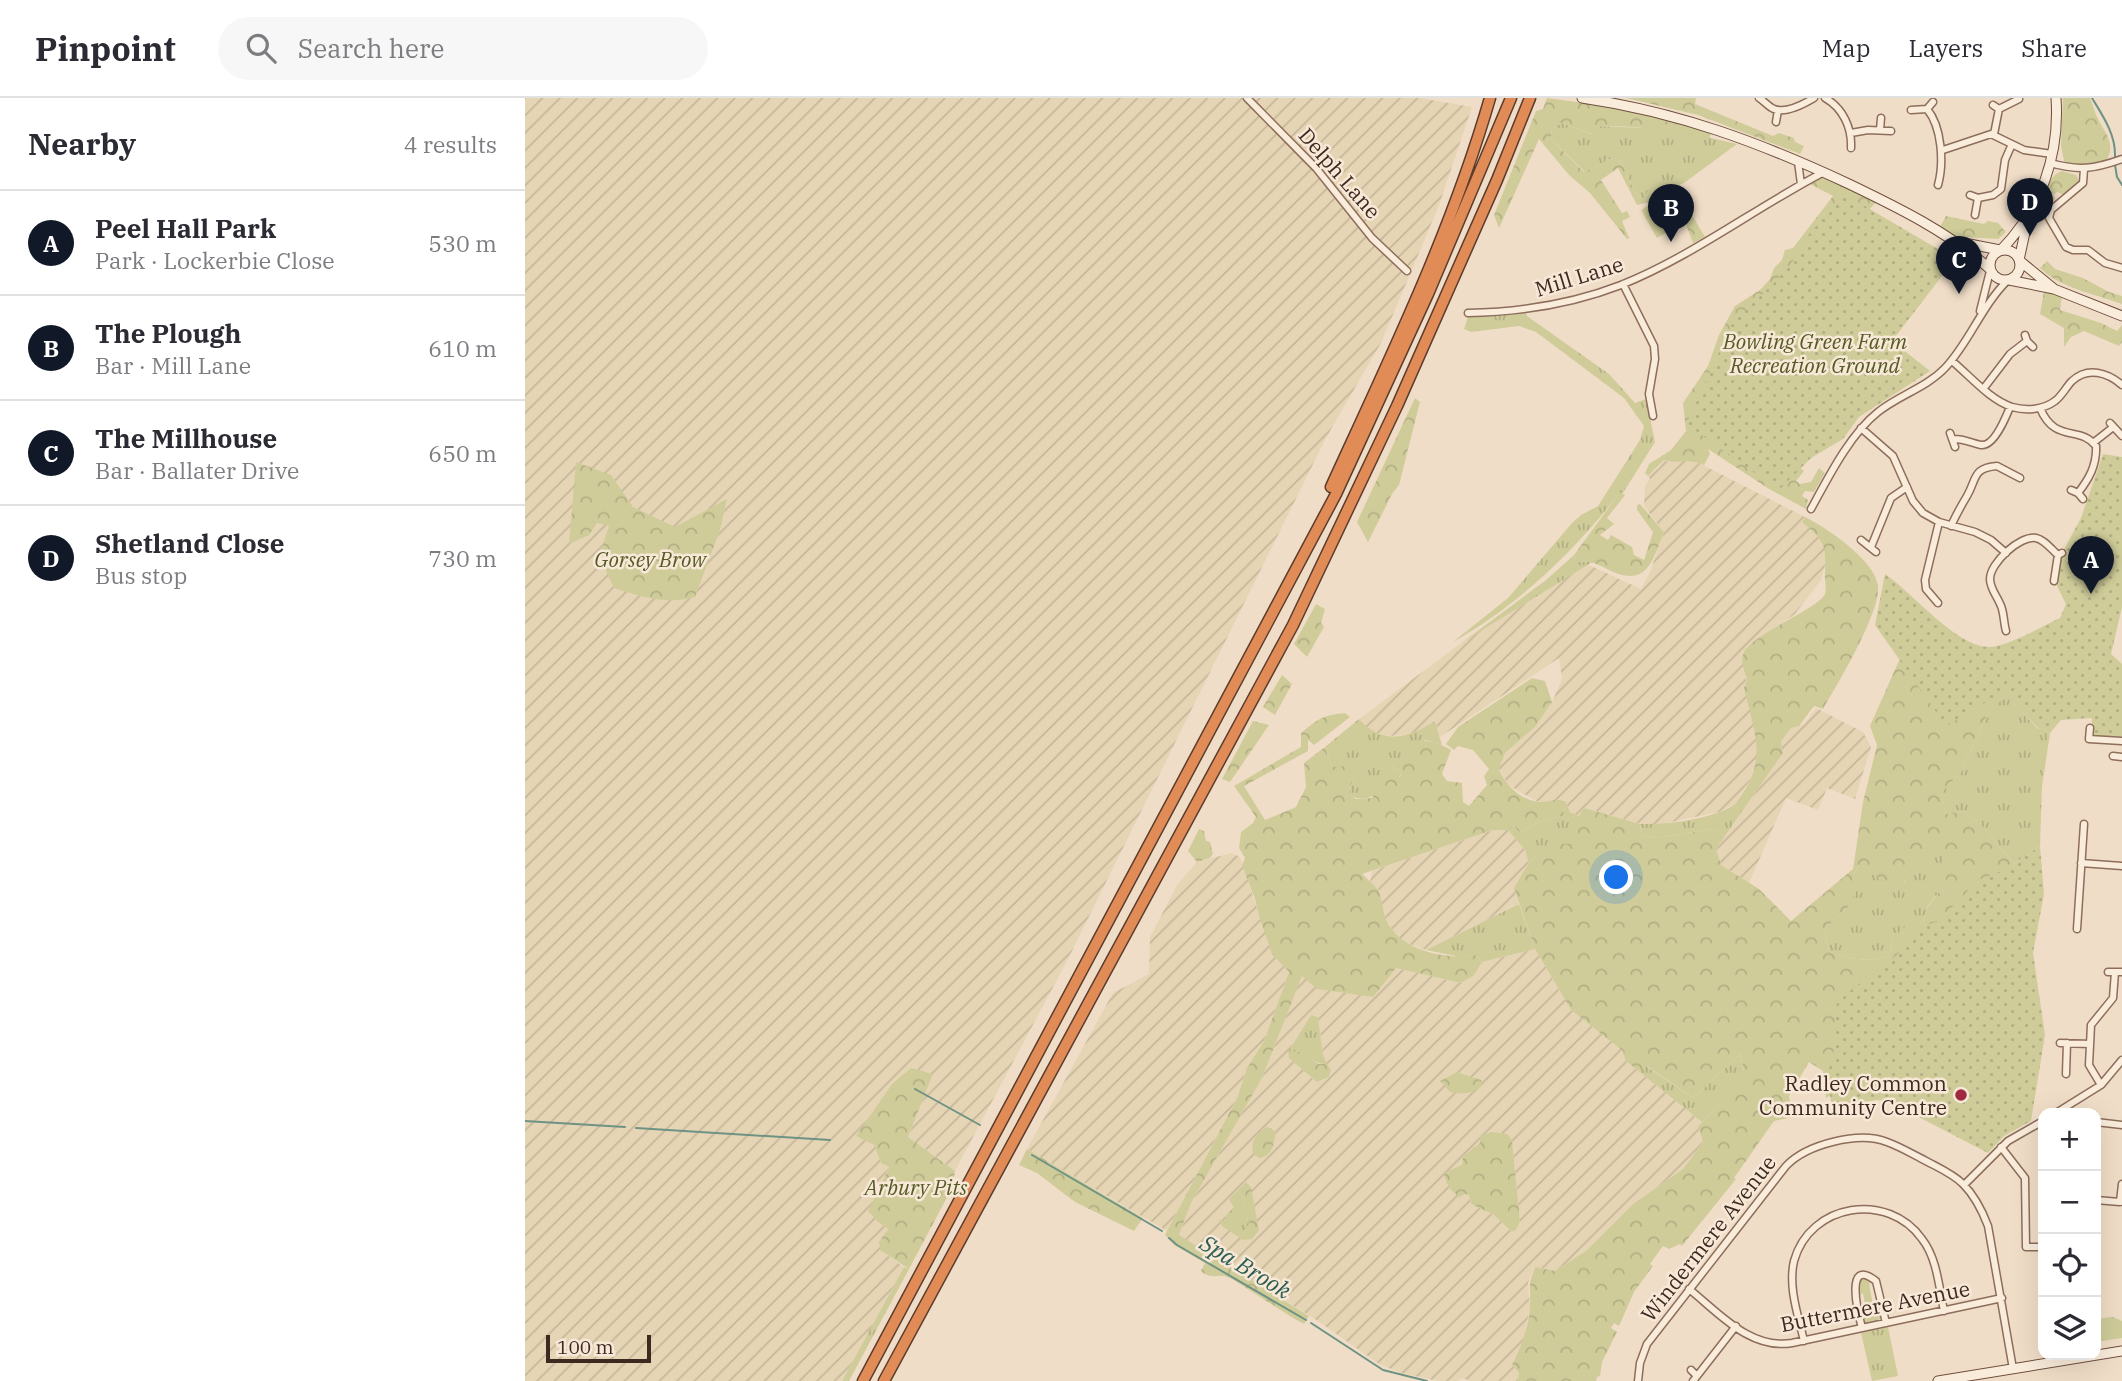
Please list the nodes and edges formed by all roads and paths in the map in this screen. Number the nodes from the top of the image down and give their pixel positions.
1 (1247, 98) edge
2 (1490, 98) edge
3 (1511, 98) edge
4 (1530, 98) edge
5 (1582, 98) edge
6 (1759, 98) edge
7 (1814, 98) edge
8 (1825, 98) edge
9 (2056, 98) edge
10 (2019, 99) edge
11 (1933, 102) dead end
12 (1927, 108) junction
13 (1778, 110) junction
14 (1910, 110) dead end
15 (1881, 118) dead end
16 (1776, 122) dead end
17 (1880, 130) junction
18 (1891, 131) dead end
19 (1851, 133) junction
20 (1994, 134) junction
21 (2012, 144) junction
22 (1851, 148) dead end
23 (1943, 150) junction
24 (2051, 159) junction
25 (2122, 159) edge
26 (1798, 160) junction
27 (2084, 169) junction
28 (1824, 172) junction
29 (1801, 184) junction
30 (1938, 185) dead end
31 (1975, 215) dead end
32 (2028, 218) junction
33 (1954, 240) junction
34 (2001, 250) junction
35 (2119, 257) dead end
36 (2020, 260) junction
37 (2119, 267) edge
38 (1990, 270) junction
39 (1407, 271) dead end
40 (2008, 280) junction
41 (1623, 284) junction
42 (2054, 289) junction
43 (1468, 313) dead end
44 (1979, 316) junction
45 (2122, 316) edge
46 (2033, 347) dead end
47 (1952, 361) junction
48 (2122, 384) edge
49 (1984, 388) junction
50 (2010, 407) junction
51 (2040, 408) junction
52 (1653, 416) dead end
53 (1861, 428) junction
54 (2122, 436) edge
55 (1953, 440) dead end
56 (2094, 443) junction
57 (2022, 478) dead end
58 (1907, 487) junction
59 (2077, 494) dead end
60 (1806, 497) dead end
61 (1939, 522) junction
62 (1951, 526) junction
63 (1861, 540) dead end
64 (2006, 553) junction
65 (2054, 581) dead end
66 (1938, 603) dead end
67 (1275, 611) junction
68 (2006, 631) dead end
69 (2090, 728) dead end
70 (2122, 741) edge
71 (2113, 756) dead end
72 (2122, 757) edge
73 (2084, 824) dead end
74 (2081, 863) junction
75 (2122, 866) edge
76 (2077, 929) dead end
77 (2115, 972) edge
78 (2090, 1045) junction
79 (2122, 1060) edge
80 (2066, 1074) dead end
81 (2101, 1085) junction
82 (2072, 1104) junction
83 (2065, 1108) edge
84 (2075, 1108) edge
85 (2101, 1123) edge
86 (2038, 1124) edge
87 (2122, 1125) edge
88 (2001, 1147) junction
89 (2122, 1184) edge
90 (1963, 1185) junction
91 (2101, 1200) edge
92 (2038, 1247) dead end
93 (1689, 1289) junction
94 (2002, 1298) junction
95 (1944, 1311) junction
96 (1886, 1323) junction
97 (1736, 1326) junction
98 (1862, 1328) junction
99 (1804, 1341) junction
100 (2122, 1351) edge
101 (2013, 1368) junction
102 (1691, 1370) dead end
103 (1695, 1378) edge
104 (862, 1381) edge
105 (885, 1381) edge
106 (1638, 1381) edge
107 (1938, 1381) edge

1 - 39 street, Delph Lane
2 - 67 highway
3 - 67 highway
4 - 105 highway
5 - 26 street
6 - 13 street
7 - 13 street
8 - 19 street
9 - 24 street
10 - 20 street
11 - 12 street
12 - 14 street
12 - 23 street
13 - 16 street
15 - 17 street
17 - 18 street
17 - 19 street
19 - 22 street
20 - 21 street
20 - 23 street
21 - 24 street
21 - 31 street
23 - 30 street
24 - 27 street
24 - 32 street
25 - 27 street
26 - 28 street
26 - 29 street
27 - 37 street
28 - 29 street, Mill Lane
28 - 33 street
29 - 41 street, Mill Lane
32 - 34 street
32 - 36 street
33 - 34 street
33 - 38 street
34 - 36 street
34 - 38 street
35 - 37 street
36 - 40 street
36 - 42 street
38 - 40 street
38 - 44 street
40 - 42 street
40 - 44 street
41 - 43 street, Mill Lane
41 - 52 street
42 - 45 street
44 - 47 street
46 - 49 street
47 - 49 street
47 - 53 street
48 - 51 street
49 - 50 street
50 - 51 street
50 - 55 street
51 - 56 street
53 - 58 street
53 - 60 street
54 - 56 street
56 - 59 street
57 - 62 street
58 - 61 street
58 - 63 street
61 - 62 street
61 - 66 street
62 - 64 street
64 - 65 street
64 - 68 street
67 - 104 highway
69 - 70 street
71 - 72 street
73 - 74 street
74 - 75 street
74 - 76 street
77 - 78 street
78 - 80 street
78 - 81 street
79 - 81 street
81 - 82 street
82 - 83 street
82 - 84 street
85 - 87 street
86 - 88 street
88 - 90 street
88 - 92 street
89 - 91 street
90 - 93 street, Windermere Avenue
90 - 94 street, Windermere Avenue
93 - 97 street, Buttermere Avenue
93 - 106 street, Windermere Avenue
94 - 95 street, Buttermere Avenue
94 - 101 street, Windermere Avenue
95 - 96 street, Buttermere Avenue
95 - 99 street
96 - 98 street, Buttermere Avenue
96 - 98 street
97 - 99 street, Buttermere Avenue
97 - 103 street
98 - 99 street, Buttermere Avenue
100 - 101 street
101 - 107 street
102 - 103 street

